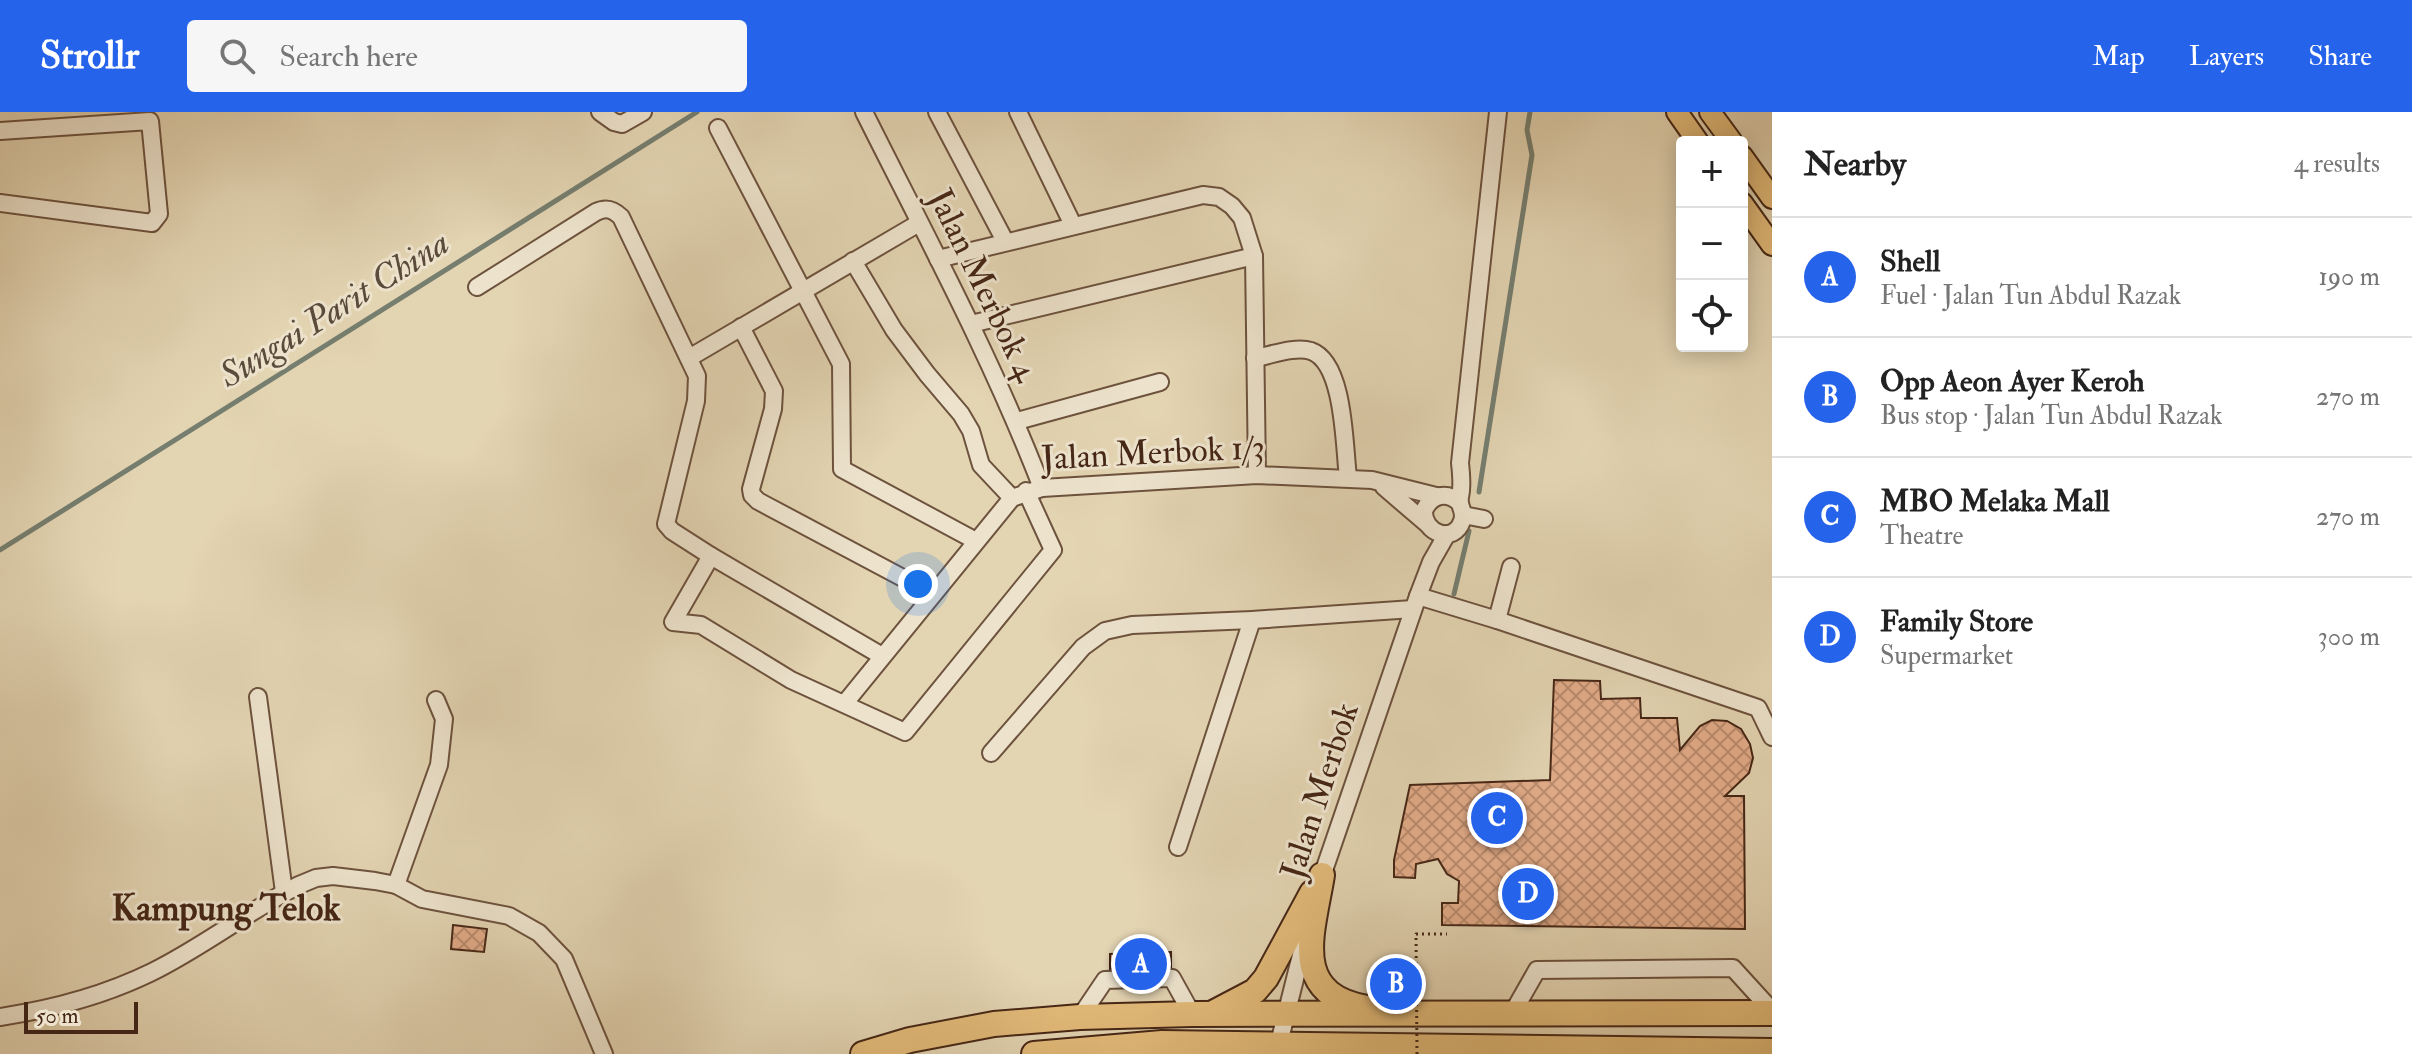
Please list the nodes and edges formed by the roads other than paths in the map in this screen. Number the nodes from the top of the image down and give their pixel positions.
1 (600, 112) edge
2 (643, 112) edge
3 (864, 112) edge
4 (937, 112) edge
5 (1498, 112) edge
6 (1677, 112) edge
7 (1710, 112) edge
8 (1026, 114) edge
9 (718, 128) dead end
10 (0, 131) edge
11 (1694, 136) edge
12 (1728, 136) edge
13 (1748, 164) edge
14 (1772, 198) edge
15 (0, 203) edge
16 (1746, 208) edge
17 (919, 223) junction
18 (1073, 225) junction
19 (1005, 241) junction
20 (1772, 245) edge
21 (1254, 256) junction
22 (938, 259) junction
23 (853, 261) junction
24 (477, 287) dead end
25 (803, 291) junction
26 (971, 324) junction
27 (741, 327) junction
28 (689, 358) junction
29 (1255, 358) junction
30 (1160, 382) dead end
31 (1017, 421) junction
32 (1460, 463) junction
33 (1257, 475) junction
34 (1348, 477) junction
35 (1372, 480) junction
36 (1027, 492) junction
37 (1440, 496) junction
38 (1462, 509) junction
39 (1484, 519) dead end
40 (1428, 526) junction
41 (1447, 534) junction
42 (976, 541) junction
43 (711, 556) junction
44 (1431, 562) junction
45 (1511, 567) dead end
46 (933, 594) junction
47 (1415, 603) junction
48 (1252, 620) junction
49 (1497, 620) junction
50 (882, 656) junction
51 (258, 697) dead end
52 (436, 700) dead end
53 (845, 703) junction
54 (1772, 737) edge
55 (991, 753) dead end
56 (1178, 847) dead end
57 (1322, 875) junction
58 (396, 885) junction
59 (284, 892) junction
60 (1772, 1012) edge
61 (1200, 1014) junction
62 (1512, 1014) junction
63 (1285, 1015) junction
64 (1404, 1015) junction
65 (0, 1017) edge
66 (1080, 1017) junction
67 (1162, 1043) junction
68 (1279, 1043) junction
69 (1333, 1049) edge
70 (1529, 1051) edge
71 (1580, 1051) edge
72 (1772, 1051) edge
73 (1434, 1052) edge
74 (604, 1054) edge
75 (863, 1054) edge
76 (1034, 1054) edge
77 (1224, 1054) edge

1 - 2 street
3 - 17 street, Jalan Merbok 4
4 - 19 street
5 - 32 street
6 - 11 main road
7 - 12 main road
8 - 18 street
9 - 25 street
10 - 15 street
13 - 14 main road
16 - 20 main road
17 - 22 street, Jalan Merbok 4
17 - 23 street
18 - 19 street
18 - 21 street
19 - 22 street
21 - 26 street
21 - 29 street
22 - 26 street, Jalan Merbok 4
23 - 25 street
23 - 36 street
24 - 28 street
25 - 27 street
25 - 42 street
26 - 31 street, Jalan Merbok 4
27 - 28 street
27 - 46 street
28 - 43 street
29 - 33 street
29 - 34 street
30 - 31 street
31 - 36 street, Jalan Merbok 4
32 - 37 street
32 - 38 street
33 - 34 street, Jalan Merbok 1/3
33 - 36 street, Jalan Merbok 1/3
34 - 35 street, Jalan Merbok 1/3
35 - 37 street, Jalan Merbok 1/3
35 - 40 street, Jalan Merbok 1/3
36 - 42 street, Jalan Merbok 1/3
36 - 53 street
37 - 38 street
37 - 40 street
38 - 39 street
38 - 41 street
40 - 41 street
40 - 44 street, Jalan Merbok
41 - 44 street, Jalan Merbok
42 - 46 street, Jalan Merbok 1/3
43 - 50 street
43 - 53 street
44 - 47 street, Jalan Merbok
45 - 49 street
46 - 50 street, Jalan Merbok 1/3
47 - 48 street
47 - 49 street
47 - 57 street, Jalan Merbok
48 - 55 street
48 - 56 street
49 - 54 street
50 - 53 street, Jalan Merbok 1/3
51 - 59 street
52 - 58 street
57 - 61 highway
57 - 63 street, Jalan Merbok
57 - 64 highway
58 - 59 street
58 - 74 street
59 - 65 street
60 - 62 highway
60 - 62 street
61 - 63 highway
61 - 66 highway
61 - 66 street
62 - 64 highway
63 - 64 highway
63 - 68 street, Jalan Merbok
66 - 75 highway
67 - 68 highway
67 - 76 highway
67 - 77 street
68 - 69 highway
69 - 73 highway
70 - 71 highway
70 - 73 highway
71 - 72 highway

